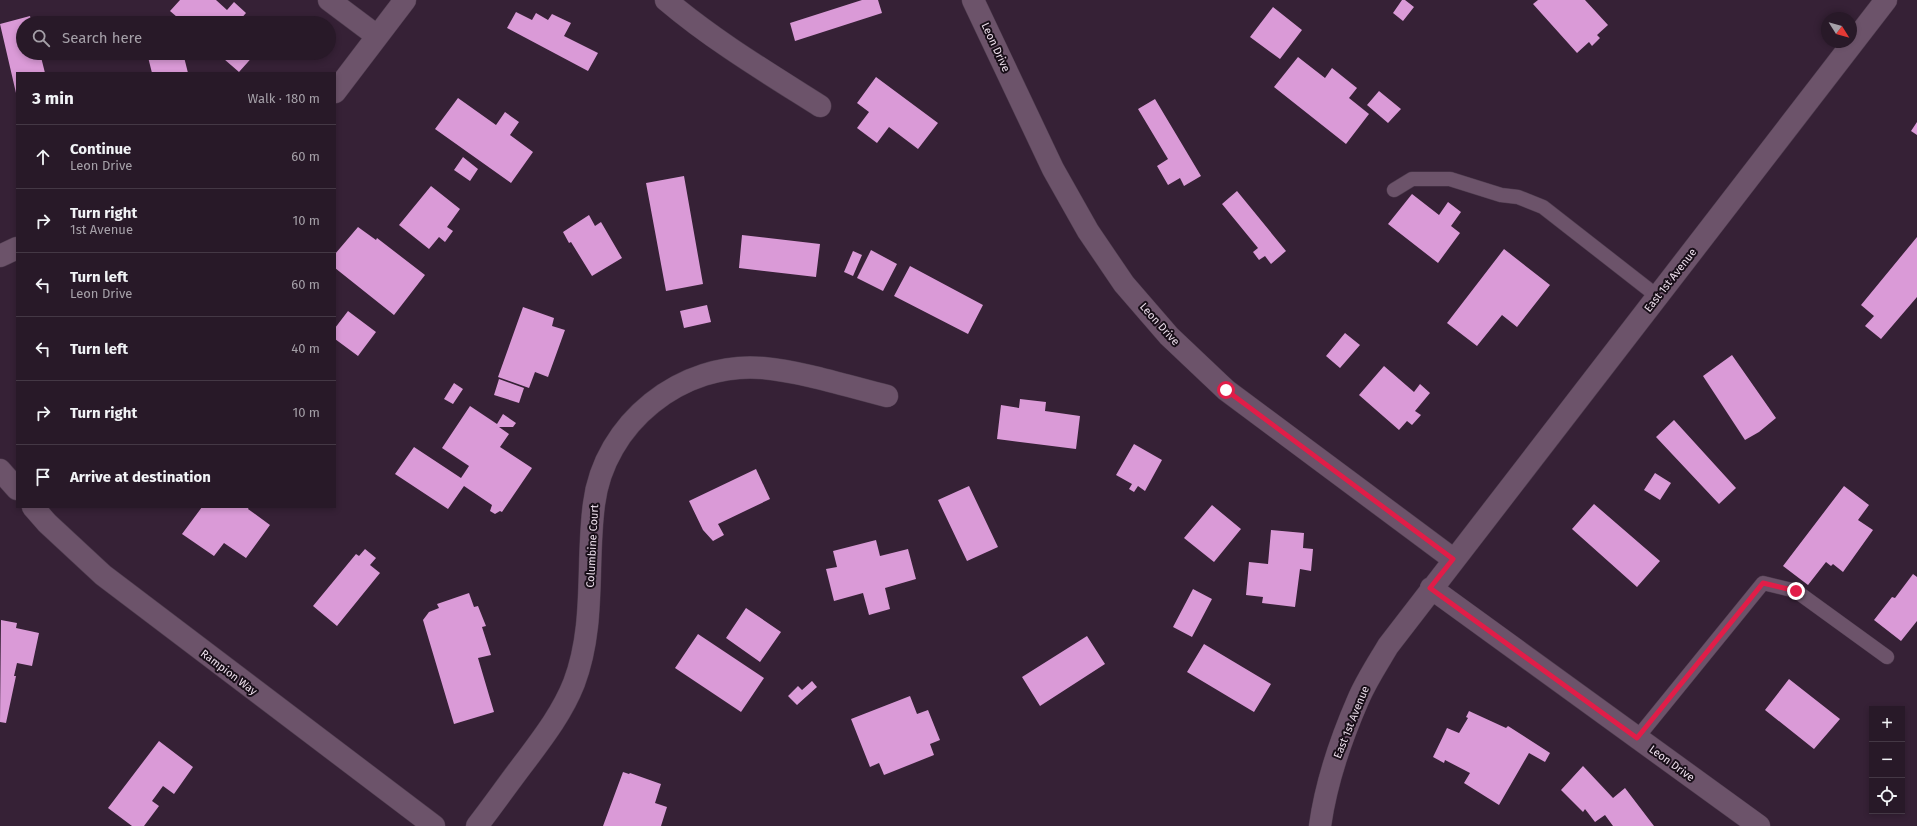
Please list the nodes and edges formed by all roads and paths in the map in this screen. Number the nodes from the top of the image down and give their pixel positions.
1 (329, 0) edge
2 (405, 0) edge
3 (666, 0) edge
4 (973, 0) edge
5 (1886, 0) edge
6 (377, 36) junction
7 (336, 91) edge
8 (820, 106) dead end
9 (1394, 190) dead end
10 (16, 248) edge
11 (0, 256) edge
12 (1657, 296) junction
13 (887, 396) dead end
14 (0, 470) edge
15 (16, 488) edge
16 (34, 508) edge
17 (1453, 559) junction
18 (1430, 588) junction
19 (1886, 657) dead end
20 (1637, 738) junction
21 (434, 826) edge
22 (477, 826) edge
23 (1320, 826) edge
24 (1759, 826) edge

1 - 6 street
2 - 6 street
3 - 8 street
4 - 17 street, Leon Drive
5 - 12 street, East 1st Avenue
6 - 7 street
9 - 12 lane
10 - 11 street
12 - 17 street, East 1st Avenue
13 - 22 street, Columbine Court
14 - 15 street
16 - 21 street, Rampion Way
17 - 18 street, East 1st Avenue
18 - 20 street, Leon Drive
18 - 23 street, East 1st Avenue
19 - 20 lane
20 - 24 street, Leon Drive

